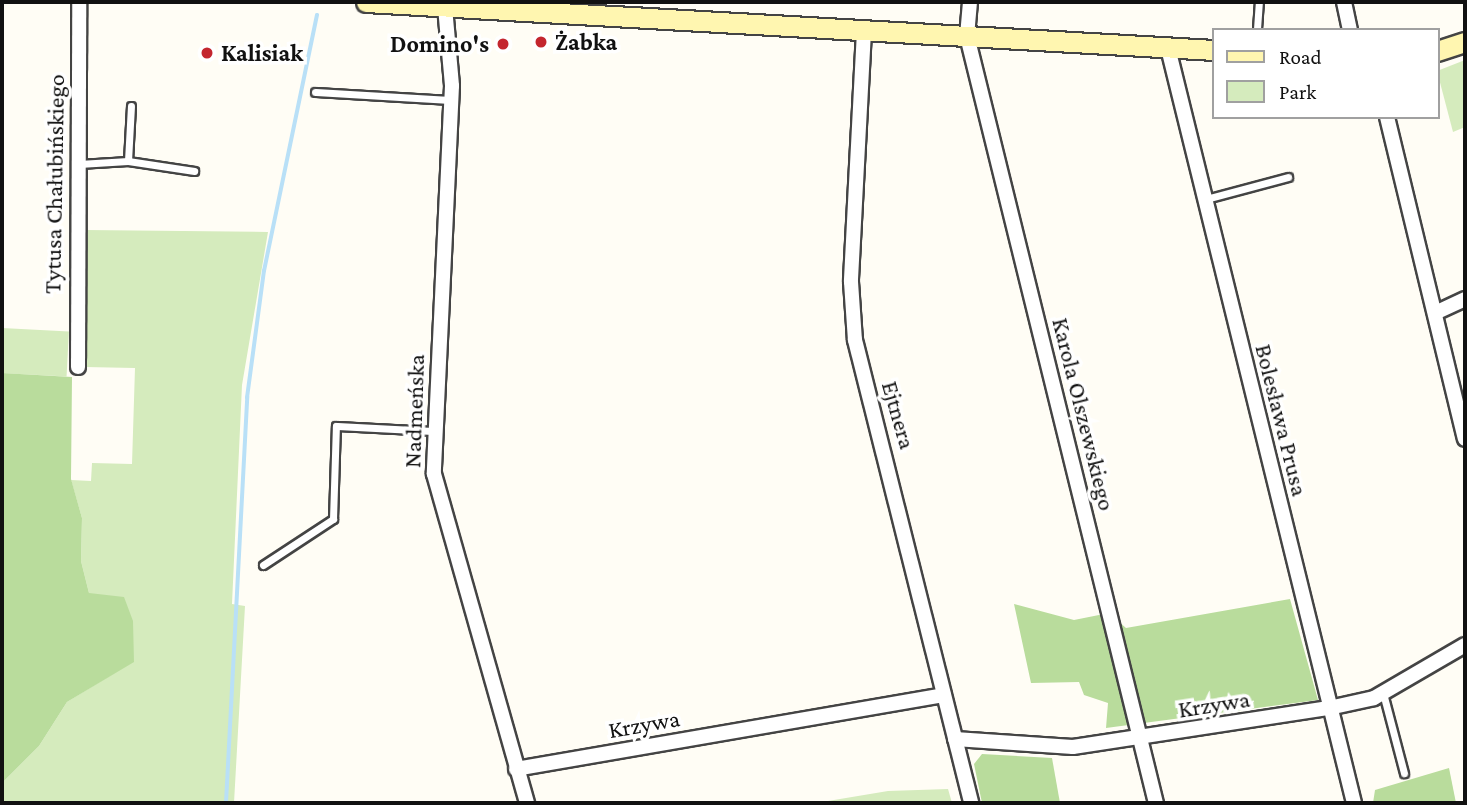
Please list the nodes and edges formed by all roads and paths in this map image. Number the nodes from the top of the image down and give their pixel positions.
1 (79, 2) edge
2 (366, 2) edge
3 (372, 2) edge
4 (971, 2) edge
5 (1259, 2) edge
6 (1344, 2) edge
7 (445, 7) junction
8 (1257, 28) edge
9 (1350, 28) edge
10 (864, 31) junction
11 (967, 36) junction
12 (1465, 42) edge
13 (1168, 48) junction
14 (1212, 50) edge
15 (1439, 50) edge
16 (315, 92) dead end
17 (451, 100) junction
18 (131, 106) dead end
19 (1387, 119) edge
20 (128, 161) junction
21 (76, 164) junction
22 (194, 171) dead end
23 (1288, 177) dead end
24 (1205, 199) junction
25 (1465, 299) edge
26 (1435, 313) junction
27 (78, 367) dead end
28 (434, 431) junction
29 (1465, 439) edge
30 (263, 565) dead end
31 (1465, 645) edge
32 (1383, 693) junction
33 (944, 695) junction
34 (1329, 708) junction
35 (955, 739) junction
36 (1140, 739) junction
37 (516, 769) junction
38 (1404, 773) dead end
39 (527, 803) edge
40 (971, 803) edge
41 (1156, 803) edge
42 (1354, 803) edge

1 - 21 street, Tytusa Chałubińskiego
2 - 3 street
3 - 7 street
4 - 11 street
5 - 8 lane
6 - 9 street
7 - 10 street
7 - 17 street, Nadmeńska
10 - 11 street
10 - 33 street, Ejtnera
11 - 13 street
11 - 36 street, Karola Olszewskiego
12 - 15 street
13 - 14 street
13 - 24 street, Bolesława Prusa
16 - 17 lane
17 - 28 street, Nadmeńska
18 - 20 lane
19 - 26 street
20 - 21 lane
20 - 22 lane
21 - 27 street, Tytusa Chałubińskiego
23 - 24 lane
24 - 34 street, Bolesława Prusa
25 - 26 street
26 - 29 street
28 - 30 lane
28 - 37 street, Nadmeńska
31 - 32 street, Krzywa
32 - 34 street, Krzywa
32 - 38 lane
33 - 35 street, Ejtnera
33 - 37 street, Krzywa
34 - 36 street, Krzywa
34 - 42 street, Bolesława Prusa
35 - 36 street, Krzywa
35 - 40 street, Ejtnera
36 - 41 street, Karola Olszewskiego
37 - 39 street, Nadmeńska

